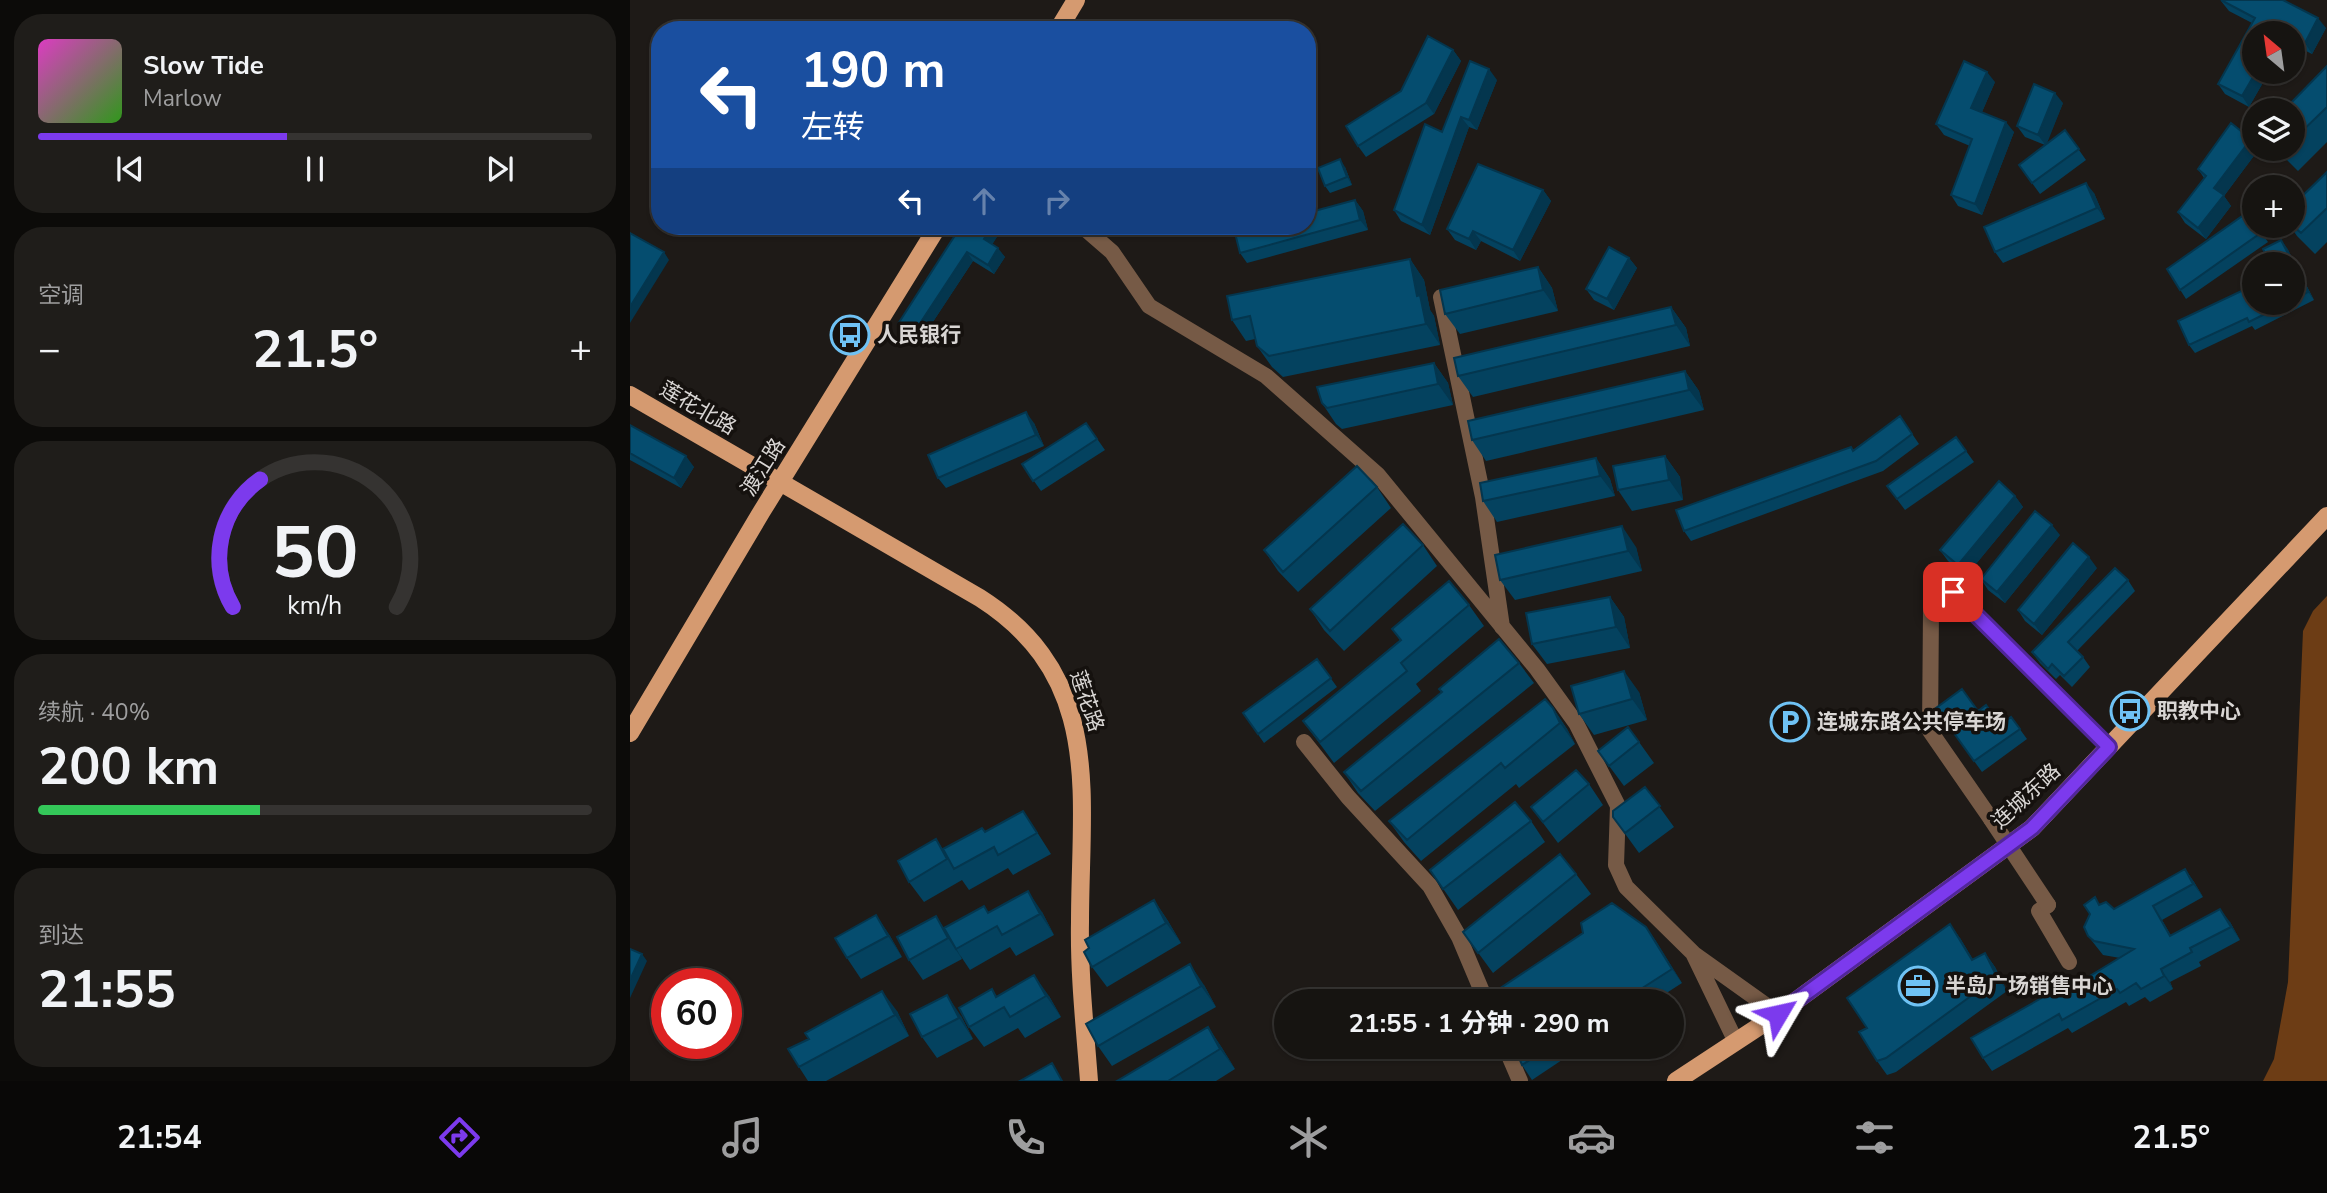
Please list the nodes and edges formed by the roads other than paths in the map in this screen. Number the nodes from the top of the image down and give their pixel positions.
1 (1076, 0) edge
2 (1063, 21) edge
3 (932, 235) edge
4 (1092, 235) edge
5 (1441, 297) edge
6 (630, 395) edge
7 (780, 482) junction
8 (2327, 516) edge
9 (1502, 627) junction
10 (630, 733) edge
11 (1304, 743) edge
12 (2109, 747) junction
13 (1693, 953) junction
14 (2069, 962) dead end
15 (1481, 989) edge
16 (1778, 1014) junction
17 (1736, 1041) junction
18 (1511, 1059) edge
19 (1090, 1081) edge
20 (1520, 1081) edge
21 (1676, 1081) edge

1 - 2 main road
3 - 7 main road, 渡江路
4 - 9 lane
5 - 9 lane
6 - 7 main road, 莲花北路
7 - 10 main road, 渡江路
7 - 19 main road, 莲花路
8 - 12 main road, 连城东路
9 - 13 lane
11 - 15 lane
12 - 14 lane, bridge
12 - 16 main road, 连城东路
13 - 16 lane
13 - 17 lane
16 - 17 main road, 连城东路
17 - 21 main road, 连城东路
18 - 20 lane

